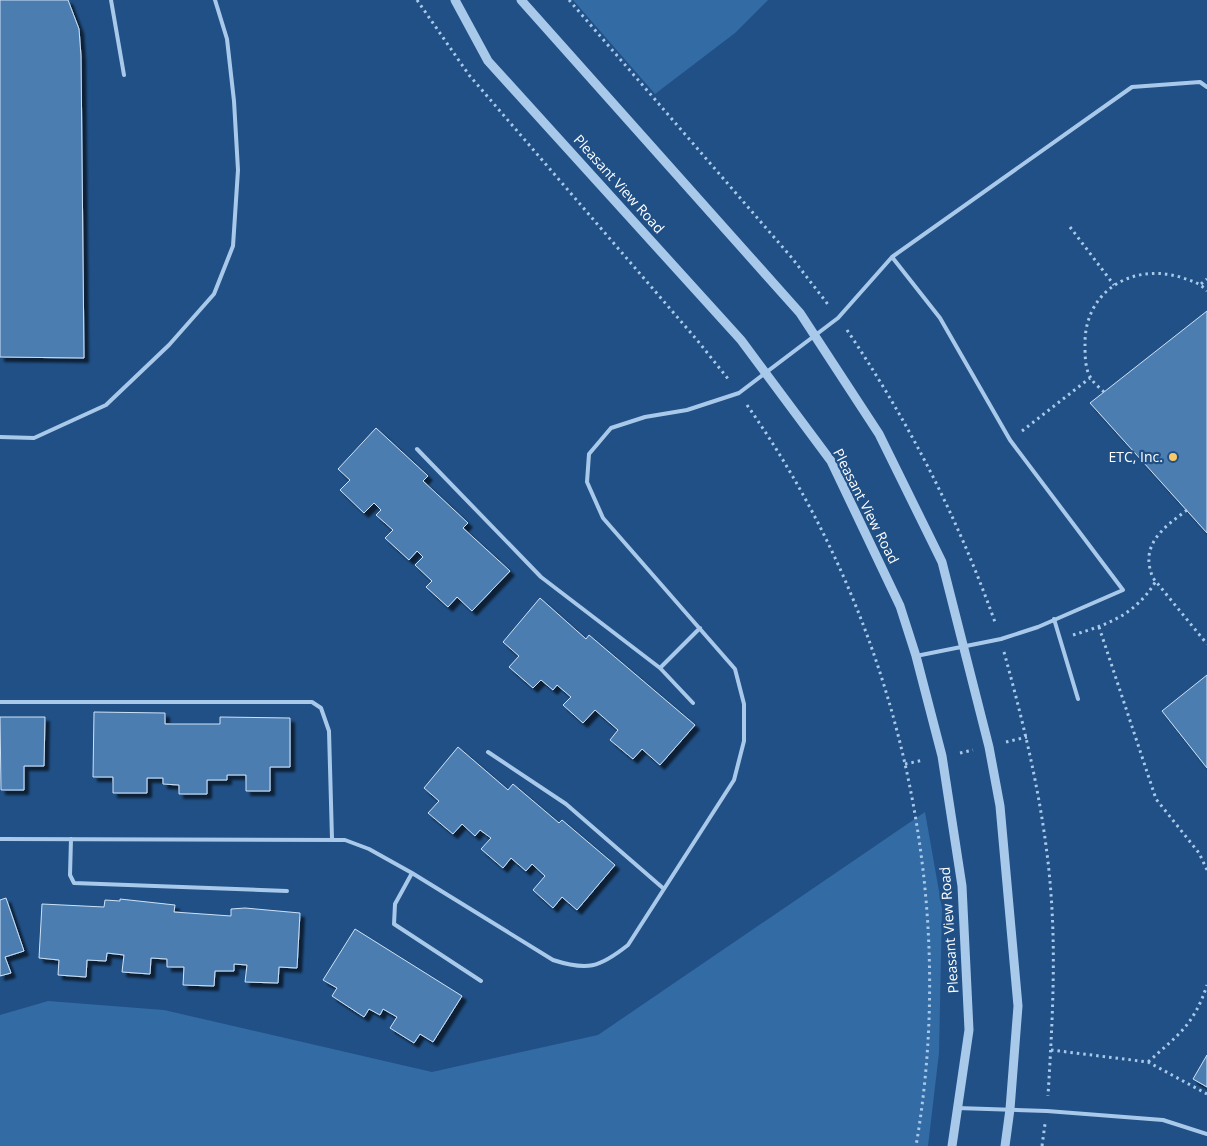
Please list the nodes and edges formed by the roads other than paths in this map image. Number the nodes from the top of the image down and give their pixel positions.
1 (111, 0) edge
2 (216, 0) edge
3 (455, 0) edge
4 (521, 0) edge
5 (124, 75) dead end
6 (1207, 87) edge
7 (892, 257) junction
8 (814, 335) junction
9 (764, 372) junction
10 (0, 437) edge
11 (417, 449) dead end
12 (1054, 619) junction
13 (700, 628) junction
14 (963, 646) junction
15 (916, 656) junction
16 (660, 668) junction
17 (1078, 699) dead end
18 (0, 702) edge
19 (693, 703) dead end
20 (488, 752) dead end
21 (0, 839) edge
22 (71, 839) junction
23 (332, 839) junction
24 (412, 873) junction
25 (664, 889) junction
26 (287, 891) dead end
27 (481, 981) dead end
28 (957, 1108) junction
29 (1010, 1109) junction
30 (1207, 1134) edge
31 (952, 1146) edge
32 (1005, 1146) edge

1 - 5 lane
2 - 10 lane
3 - 9 street, Pleasant View Road
4 - 8 street
6 - 7 lane
7 - 8 lane
7 - 12 lane
8 - 9 lane
8 - 14 street
9 - 13 lane
9 - 15 street, Pleasant View Road
11 - 16 lane
12 - 14 lane
12 - 17 lane
13 - 16 lane
13 - 25 lane
14 - 15 lane
14 - 29 street
15 - 28 street, Pleasant View Road
16 - 19 lane
18 - 23 lane
20 - 25 lane
21 - 22 lane
22 - 23 lane
22 - 26 lane
23 - 24 lane
24 - 25 lane
24 - 27 lane
28 - 29 lane
28 - 31 street, Pleasant View Road
29 - 30 lane
29 - 32 street

